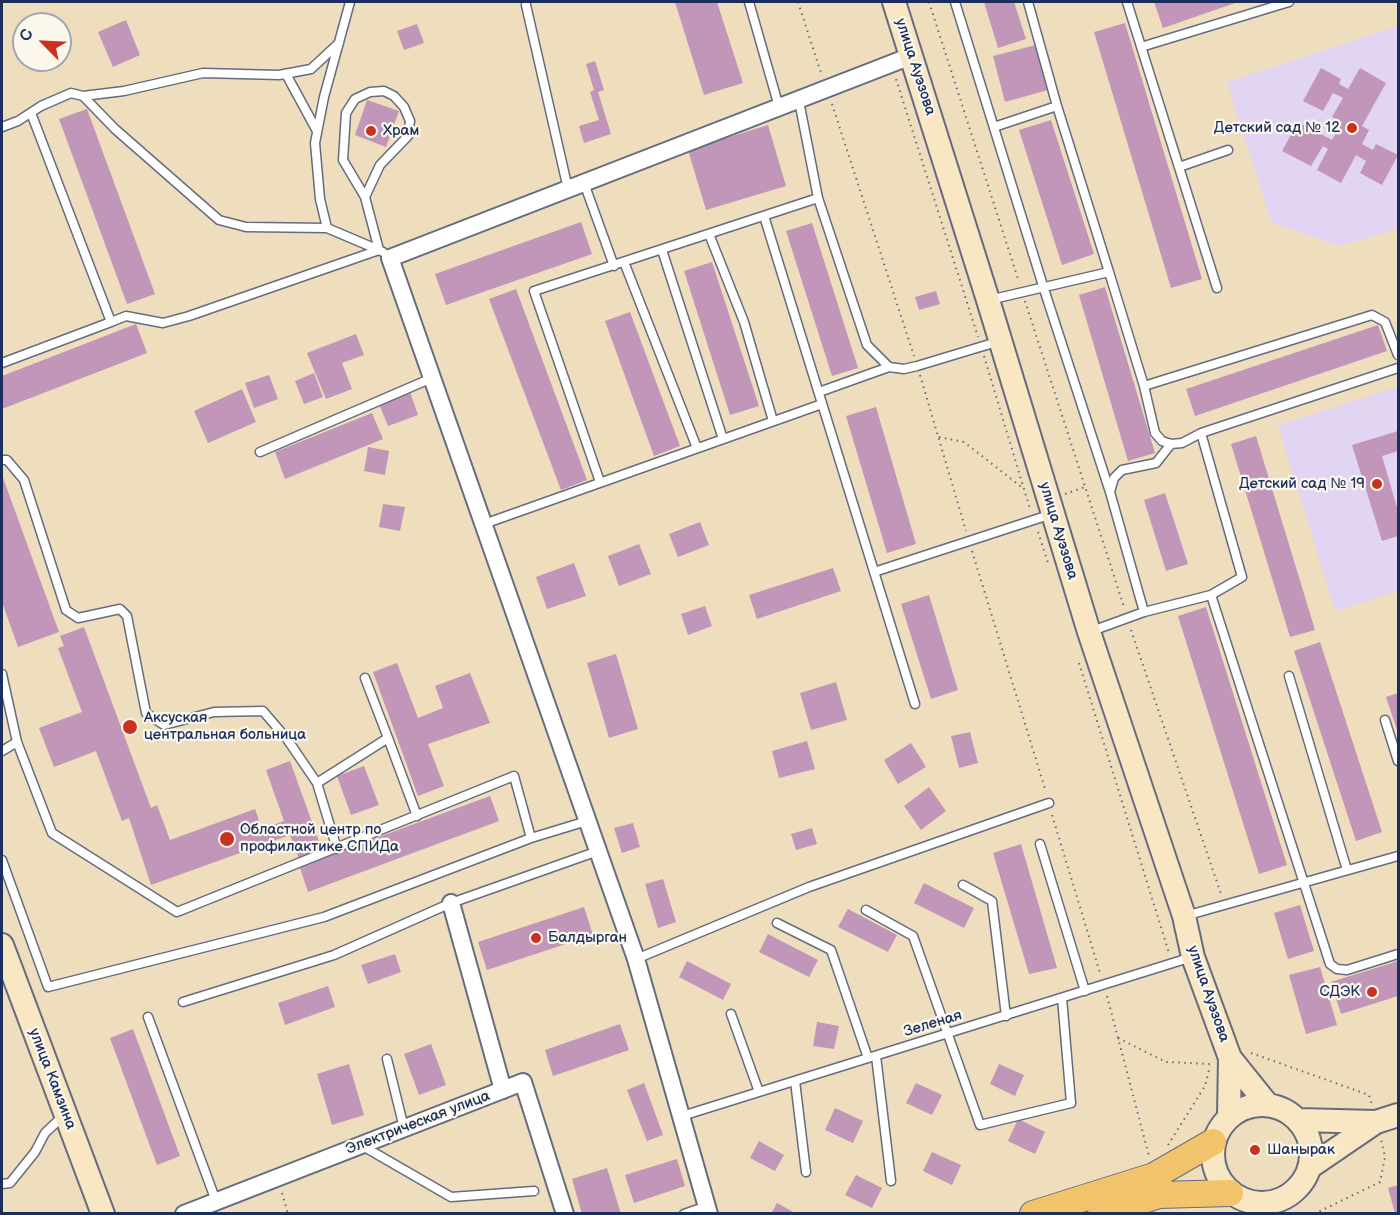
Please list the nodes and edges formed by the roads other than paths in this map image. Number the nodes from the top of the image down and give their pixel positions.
1 (350, 2) edge
2 (749, 2) edge
3 (894, 2) edge
4 (955, 2) edge
5 (1028, 2) edge
6 (1127, 2) edge
7 (1290, 2) edge
8 (526, 5) dead end
9 (339, 43) junction
10 (1141, 47) junction
11 (911, 56) junction
12 (286, 74) junction
13 (83, 96) junction
14 (799, 101) junction
15 (1057, 105) junction
16 (779, 107) junction
17 (31, 113) junction
18 (2, 127) edge
19 (994, 127) junction
20 (317, 132) junction
21 (1228, 150) dead end
22 (1179, 167) junction
23 (576, 186) junction
24 (365, 197) junction
25 (818, 198) junction
26 (764, 216) junction
27 (327, 228) junction
28 (709, 234) junction
29 (662, 250) junction
30 (385, 254) junction
31 (624, 262) junction
32 (614, 266) junction
33 (1109, 272) junction
34 (1217, 288) dead end
35 (1044, 289) junction
36 (988, 300) junction
37 (111, 322) junction
38 (1001, 341) junction
39 (1398, 356) edge
40 (2, 363) edge
41 (889, 367) junction
42 (1398, 368) edge
43 (432, 378) junction
44 (1144, 386) junction
45 (819, 392) junction
46 (822, 404) junction
47 (773, 421) junction
48 (1201, 433) junction
49 (723, 439) junction
50 (1171, 444) junction
51 (697, 448) junction
52 (260, 452) dead end
53 (2, 460) edge
54 (600, 482) junction
55 (1110, 492) junction
56 (1051, 507) junction
57 (484, 524) junction
58 (874, 572) junction
59 (1211, 595) junction
60 (1144, 612) junction
61 (1089, 632) junction
62 (2, 674) edge
63 (1289, 676) dead end
64 (365, 678) dead end
65 (915, 704) dead end
66 (1385, 720) dead end
67 (388, 738) junction
68 (17, 742) junction
69 (2, 751) edge
70 (1398, 761) edge
71 (317, 783) junction
72 (1049, 803) road end
73 (417, 816) junction
74 (587, 821) junction
75 (531, 838) junction
76 (1040, 844) dead end
77 (337, 849) junction
78 (598, 851) junction
79 (1398, 856) edge
80 (2, 860) edge
81 (1347, 870) junction
82 (1303, 883) junction
83 (963, 885) dead end
84 (451, 903) junction
85 (866, 910) dead end
86 (1184, 916) junction
87 (777, 923) dead end
88 (2, 945) edge
89 (1398, 954) edge
90 (1192, 957) junction
91 (636, 959) junction
92 (1085, 991) junction
93 (1062, 998) junction
94 (183, 1002) dead end
95 (731, 1014) dead end
96 (1006, 1016) junction
97 (148, 1017) dead end
98 (948, 1034) junction
99 (872, 1057) junction
100 (387, 1059) dead end
101 (1221, 1061) junction
102 (795, 1081) junction
103 (503, 1090) junction
104 (759, 1092) junction
105 (1267, 1104) junction
106 (65, 1114) junction
107 (1229, 1115) junction
108 (1398, 1115) edge
109 (682, 1116) junction
110 (1299, 1120) junction
111 (1377, 1122) junction
112 (404, 1128) junction
113 (1213, 1142) junction
114 (360, 1145) junction
115 (1310, 1167) junction
116 (806, 1172) dead end
117 (891, 1180) dead end
118 (2, 1184) edge
119 (534, 1191) dead end
120 (1296, 1191) junction
121 (1230, 1193) junction
122 (216, 1201) junction
123 (1262, 1209) edge
124 (708, 1210) edge
125 (103, 1214) edge
126 (184, 1214) edge
127 (565, 1214) edge
128 (684, 1214) edge
129 (1033, 1214) edge
130 (1101, 1214) edge
131 (1287, 1214) edge

1 - 9 lane
2 - 16 lane
3 - 11 street, улица Ауэзова
4 - 19 lane
5 - 15 lane
6 - 10 lane
7 - 10 lane
8 - 23 lane
9 - 12 lane
9 - 20 lane
10 - 22 lane
11 - 14 street
11 - 36 street, улица Ауэзова
12 - 13 lane
12 - 20 lane
13 - 17 lane
13 - 27 lane
14 - 16 street
14 - 25 lane
15 - 19 lane
15 - 33 lane
16 - 23 street
17 - 18 lane
17 - 37 lane
19 - 35 lane
20 - 27 lane
21 - 22 lane
22 - 34 lane
23 - 30 street
23 - 32 lane
24 - 24 lane
24 - 30 lane
25 - 26 lane
25 - 41 lane
26 - 28 lane
26 - 45 lane
27 - 30 lane
28 - 29 lane
28 - 47 lane
29 - 31 lane
29 - 49 lane
30 - 37 lane
30 - 43 street
31 - 32 lane
31 - 51 lane
32 - 54 lane
33 - 35 lane
33 - 44 lane
35 - 36 lane
35 - 55 lane
36 - 38 street, улица Ауэзова
37 - 40 lane
38 - 41 lane
38 - 56 street, улица Ауэзова
39 - 44 lane
41 - 45 lane
42 - 48 lane
43 - 52 lane
43 - 57 street
44 - 50 lane
45 - 46 lane
46 - 47 lane
46 - 58 lane
47 - 49 lane
48 - 50 lane
48 - 59 lane
49 - 51 lane
50 - 55 lane
51 - 54 lane
53 - 71 lane
54 - 57 lane
55 - 60 lane
56 - 58 lane
56 - 61 street, улица Ауэзова
57 - 74 street
58 - 65 lane
59 - 60 lane
59 - 82 lane
60 - 61 lane
61 - 86 street, улица Ауэзова
62 - 68 lane
63 - 81 lane
64 - 67 lane
66 - 70 lane
67 - 71 lane
67 - 73 lane
68 - 69 lane
68 - 77 lane
71 - 77 lane
72 - 91 lane
73 - 75 lane
73 - 77 lane
74 - 75 lane
74 - 78 street
75 - 80 lane
76 - 92 lane
78 - 84 lane
78 - 91 street
79 - 81 lane
81 - 82 lane
82 - 86 lane
82 - 89 lane
83 - 96 lane
84 - 94 lane
84 - 103 street
85 - 98 lane
86 - 90 street, улица Ауэзова
87 - 99 lane
88 - 106 street, улица Камзина
90 - 92 lane, Зеленая
90 - 101 street, улица Ауэзова
91 - 109 street
92 - 93 lane, Зеленая
93 - 96 lane, Зеленая
93 - 98 lane
95 - 104 lane
96 - 98 lane, Зеленая
97 - 122 lane
98 - 99 lane, Зеленая
99 - 102 lane, Зеленая
99 - 117 lane
100 - 112 lane
101 - 105 street
101 - 107 street
102 - 104 lane, Зеленая
102 - 116 lane
103 - 112 street, Электрическая улица
103 - 127 street, Электрическая улица
104 - 109 lane, Зеленая
105 - 107 street
105 - 110 street
106 - 118 lane
106 - 125 street, улица Камзина
107 - 113 street
108 - 111 street
109 - 124 street
110 - 111 street
110 - 115 street
111 - 115 street
112 - 114 street, Электрическая улица
113 - 121 street
113 - 129 main road
114 - 119 lane
114 - 122 street, Электрическая улица
115 - 120 street
120 - 123 street
120 - 131 street
121 - 123 street
121 - 130 main road
122 - 126 street, Электрическая улица
124 - 128 lane

